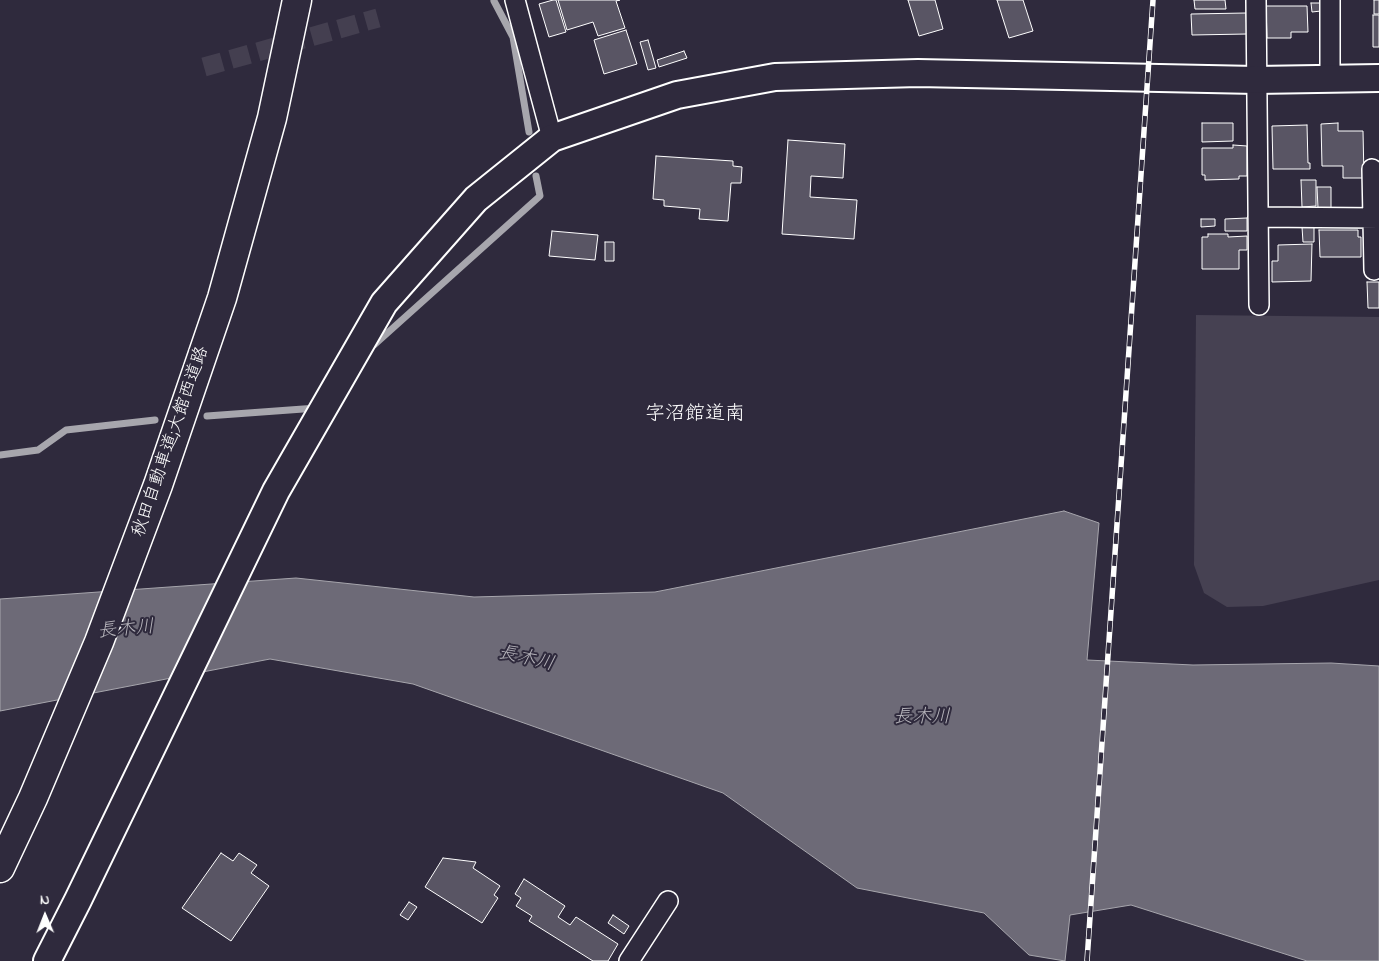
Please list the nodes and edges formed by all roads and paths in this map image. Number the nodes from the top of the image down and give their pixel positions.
1 (297, 0) edge
2 (515, 0) edge
3 (1256, 0) edge
4 (1330, 0) edge
5 (1379, 78) edge
6 (1330, 79) junction
7 (1256, 80) junction
8 (552, 138) junction
9 (1372, 169) dead end
10 (1258, 217) junction
11 (1376, 218) edge
12 (1374, 270) dead end
13 (1259, 305) dead end
14 (0, 868) edge
15 (668, 900) dead end
16 (47, 961) edge
17 (629, 961) edge

1 - 14 highway, 秋田自動車道;大館西道路
2 - 8 street
3 - 7 street
4 - 6 street
5 - 6 street
6 - 7 street
7 - 8 street
7 - 10 street
8 - 16 street
9 - 11 street
10 - 11 street
10 - 13 street
11 - 12 street
15 - 17 street

